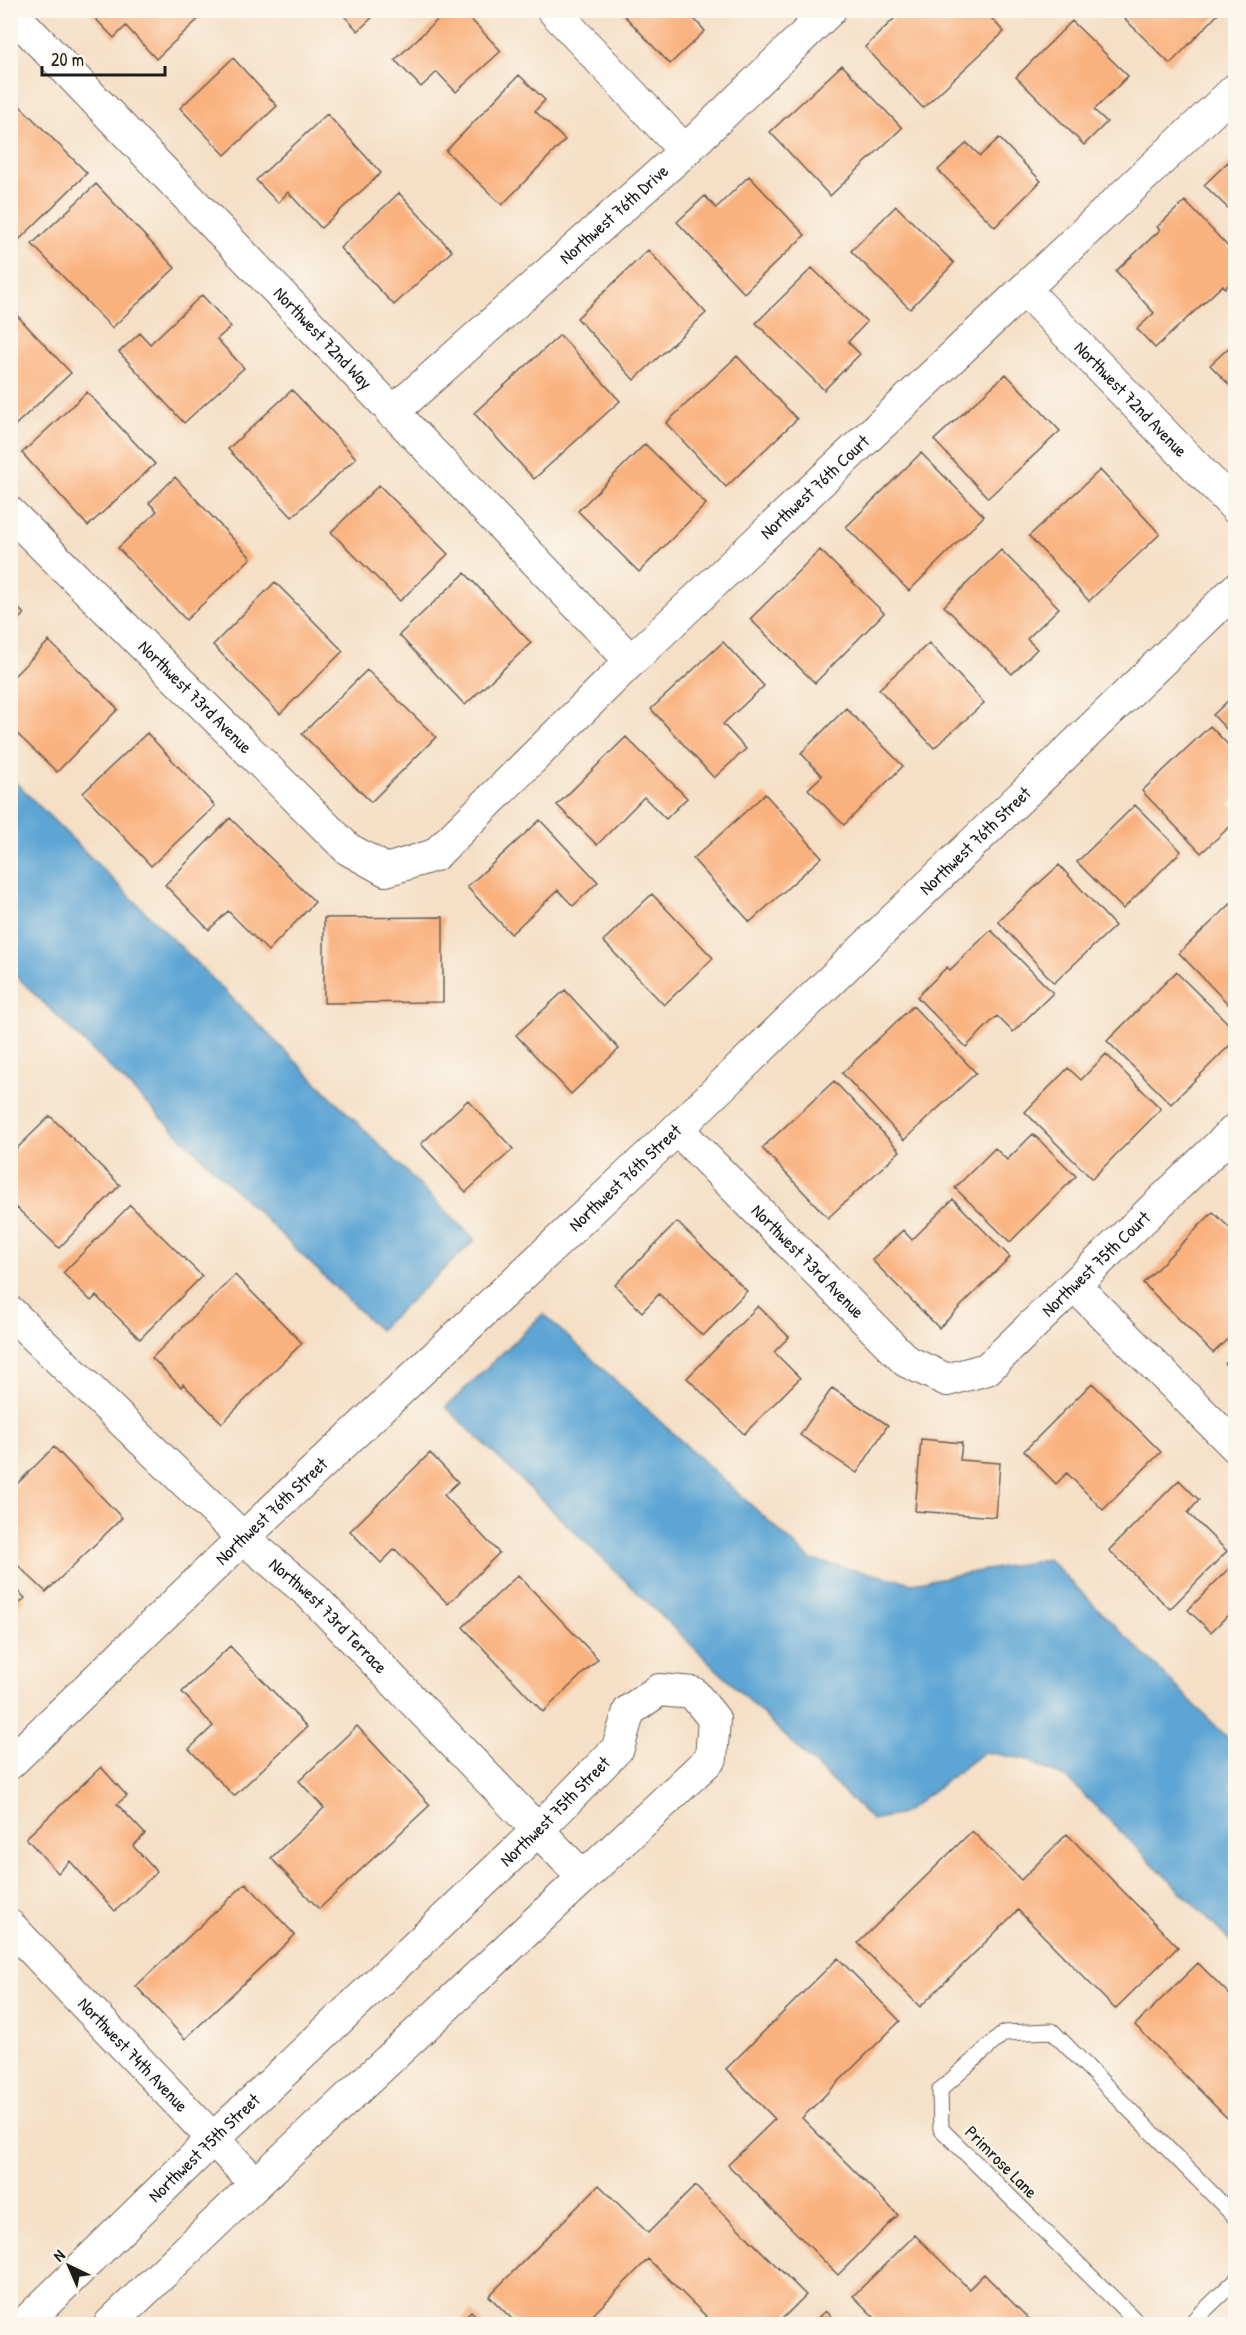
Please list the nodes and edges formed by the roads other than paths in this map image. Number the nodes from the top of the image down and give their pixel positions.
1 (553, 10) edge
2 (830, 10) edge
3 (15, 15) edge
4 (1236, 89) edge
5 (685, 151) junction
6 (1025, 290) junction
7 (392, 413) junction
8 (1236, 508) edge
9 (10, 513) edge
10 (1236, 590) edge
11 (631, 661) junction
12 (386, 870) joint
13 (677, 1129) junction
14 (1236, 1129) edge
15 (1074, 1285) junction
16 (10, 1312) edge
17 (947, 1380) joint
18 (1236, 1447) edge
19 (243, 1538) junction
20 (10, 1763) edge
21 (538, 1830) junction
22 (583, 1877) junction
23 (10, 1926) edge
24 (213, 2139) junction
25 (255, 2184) junction
26 (1236, 2217) edge
27 (1236, 2280) edge
28 (24, 2325) edge
29 (110, 2325) edge
30 (1139, 2325) edge
31 (1190, 2325) edge

1 - 5 street
2 - 5 street, Northwest 76th Drive
3 - 7 street, Northwest 72nd Way
4 - 6 street, Northwest 76th Court
5 - 7 street, Northwest 76th Drive
6 - 8 street, Northwest 72nd Avenue
6 - 11 street, Northwest 76th Court
7 - 11 street, Northwest 72nd Way
9 - 12 street, Northwest 73rd Avenue
10 - 13 street, Northwest 76th Street
11 - 12 street, Northwest 76th Court
13 - 17 street, Northwest 73rd Avenue
13 - 19 street, Northwest 76th Street
14 - 15 street, Northwest 75th Court
15 - 17 street, Northwest 75th Court
15 - 18 street
16 - 19 street, Northwest 73rd Terrace
19 - 20 street, Northwest 76th Street
19 - 21 street, Northwest 73rd Terrace
21 - 22 street, Northwest 73rd Terrace
21 - 22 street, Northwest 75th Street
21 - 24 street, Northwest 75th Street
22 - 25 street, Northwest 75th Street
23 - 24 street, Northwest 74th Avenue
24 - 25 street, Northwest 74th Avenue
24 - 28 street, Northwest 75th Street
25 - 29 street, Northwest 75th Street
26 - 30 lane, Primrose Lane
27 - 31 lane

